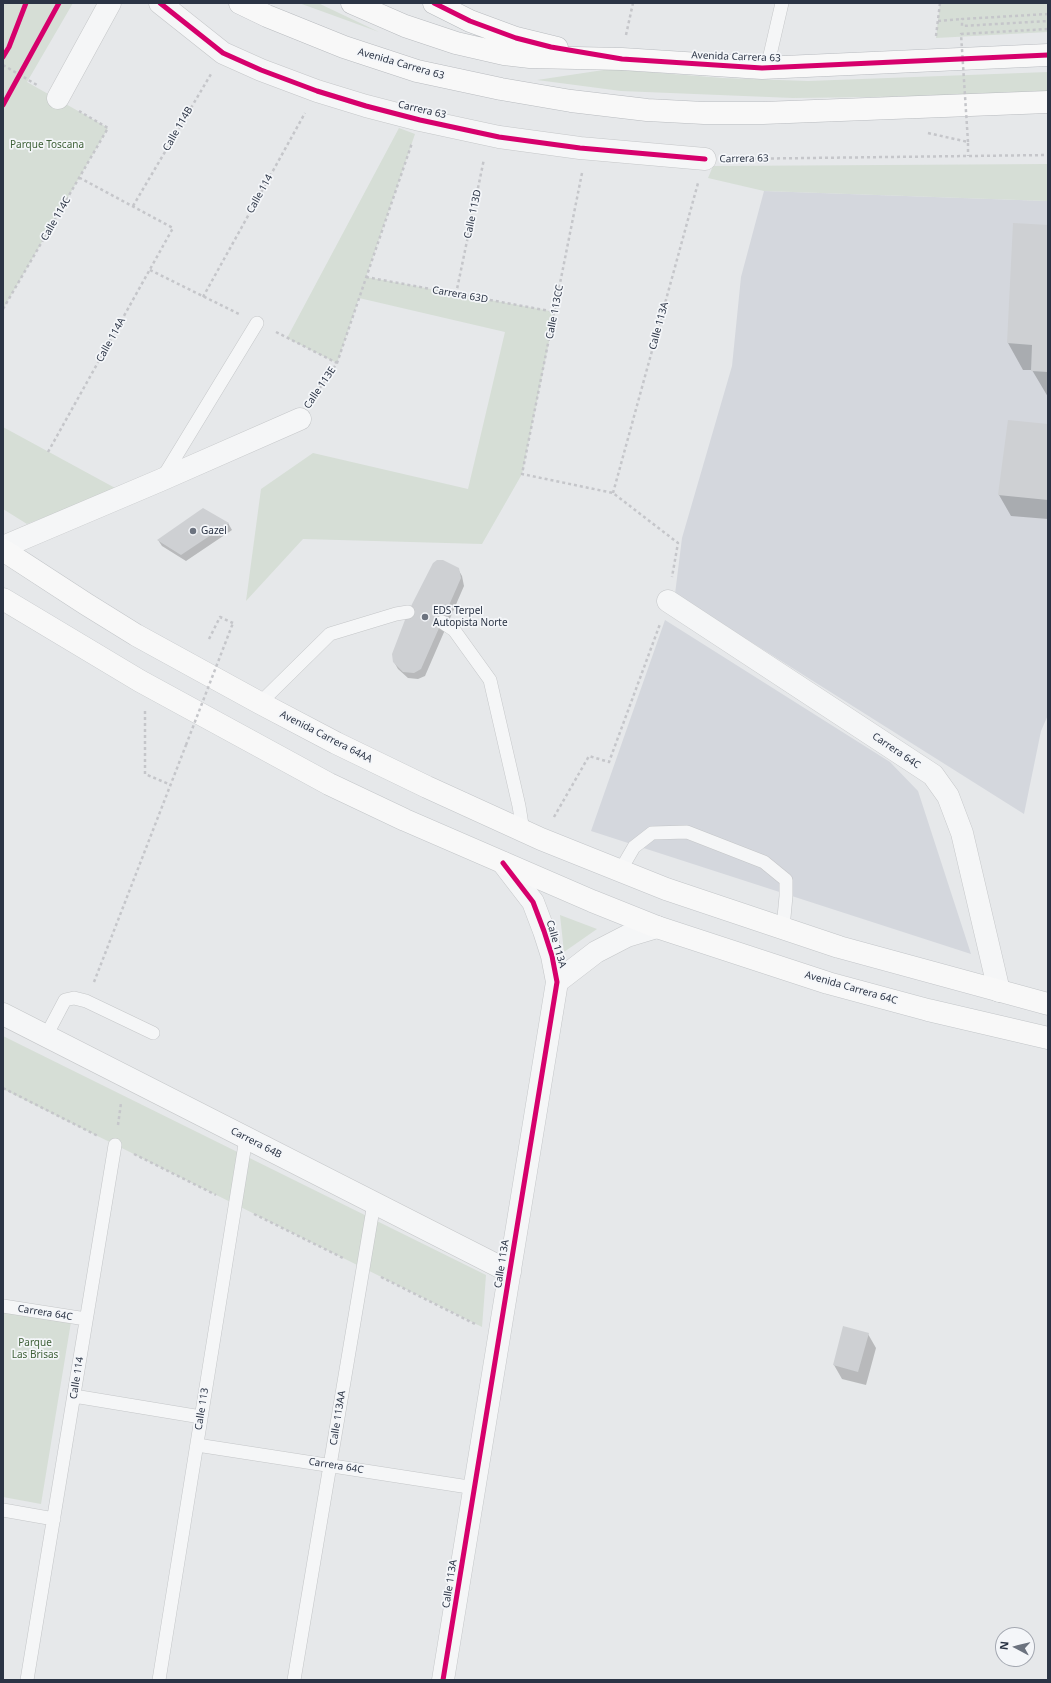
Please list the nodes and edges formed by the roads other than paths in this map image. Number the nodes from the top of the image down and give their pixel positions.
1 (110, 3) edge
2 (160, 3) edge
3 (240, 3) edge
4 (352, 3) edge
5 (434, 3) edge
6 (782, 3) edge
7 (1048, 55) edge
8 (622, 60) junction
9 (767, 68) junction
10 (58, 98) dead end
11 (1048, 102) edge
12 (705, 159) road end
13 (257, 323) dead end
14 (300, 418) road end
15 (161, 480) junction
16 (3, 547) edge
17 (3, 550) edge
18 (3, 599) edge
19 (668, 601) road end
20 (408, 612) dead end
21 (442, 622) dead end
22 (260, 703) junction
23 (532, 835) junction
24 (503, 863) junction
25 (620, 871) junction
26 (657, 927) junction
27 (783, 928) junction
28 (557, 982) junction
29 (999, 992) junction
30 (1048, 1004) edge
31 (3, 1014) edge
32 (153, 1034) dead end
33 (46, 1036) junction
34 (1048, 1038) edge
35 (246, 1138) junction
36 (115, 1145) road end
37 (374, 1203) junction
38 (510, 1272) junction
39 (3, 1306) edge
40 (86, 1319) junction
41 (74, 1396) junction
42 (201, 1417) junction
43 (197, 1445) junction
44 (330, 1466) junction
45 (475, 1488) junction
46 (3, 1510) edge
47 (54, 1519) junction
48 (27, 1680) edge
49 (159, 1680) edge
50 (294, 1680) edge
51 (443, 1680) edge

1 - 10 street
2 - 12 street, Carrera 63
3 - 11 main road, Avenida Carrera 63
4 - 8 main road, Avenida Carrera 63
5 - 8 main road, Avenida Carrera 63
6 - 9 lane
7 - 9 main road, Avenida Carrera 63
8 - 9 main road, Avenida Carrera 63
13 - 15 lane
14 - 15 street, Calle 113E
15 - 16 street, Calle 113E
17 - 22 main road, Avenida Carrera 64AA
18 - 24 main road
19 - 29 street, Carrera 64C
20 - 22 lane
21 - 23 lane
22 - 23 main road, Avenida Carrera 64AA
23 - 25 main road, Avenida Carrera 64AA
24 - 26 main road
24 - 28 street, Calle 113A
25 - 27 main road, Avenida Carrera 64AA
25 - 27 lane
26 - 28 street, Calle 113A
26 - 34 main road, Avenida Carrera 64C
27 - 29 main road
28 - 38 street, Calle 113A
29 - 30 main road
31 - 33 street, Carrera 64B
32 - 33 lane
33 - 35 street, Carrera 64B
35 - 37 street, Carrera 64B
35 - 42 lane, Calle 113
36 - 40 lane, Calle 114
37 - 38 street, Carrera 64B
37 - 44 lane, Calle 113AA
38 - 45 street, Calle 113A
39 - 40 lane, Carrera 64C
40 - 41 lane, Calle 114
41 - 42 lane
41 - 47 lane, Calle 114
42 - 43 lane, Calle 113
43 - 44 lane, Carrera 64C
43 - 49 lane, Calle 113
44 - 45 lane, Carrera 64C
44 - 50 lane, Calle 113AA
45 - 51 street, Calle 113A
46 - 47 lane
47 - 48 lane, Calle 114

